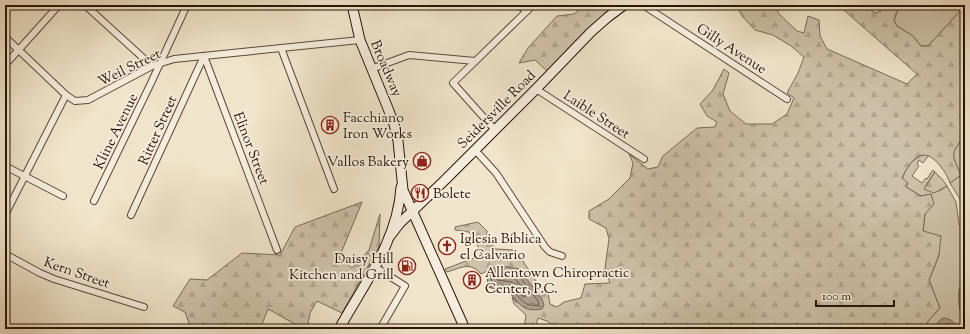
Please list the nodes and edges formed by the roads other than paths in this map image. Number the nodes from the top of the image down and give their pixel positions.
1 (59, 5) edge
2 (85, 5) edge
3 (187, 5) edge
4 (352, 5) edge
5 (518, 5) edge
6 (533, 5) edge
7 (624, 5) edge
8 (643, 5) edge
9 (527, 11) junction
10 (5, 37) edge
11 (360, 40) junction
12 (281, 48) junction
13 (19, 49) junction
14 (204, 56) junction
15 (475, 61) junction
16 (161, 62) junction
17 (5, 65) edge
18 (152, 66) junction
19 (371, 69) junction
20 (536, 89) junction
21 (66, 95) junction
22 (787, 99) dead end
23 (495, 130) junction
24 (475, 150) junction
25 (644, 159) dead end
26 (5, 166) edge
27 (24, 176) junction
28 (401, 177) junction
29 (334, 189) dead end
30 (64, 196) dead end
31 (94, 201) dead end
32 (413, 211) junction
33 (5, 215) edge
34 (132, 215) dead end
35 (390, 236) junction
36 (277, 250) dead end
37 (5, 254) edge
38 (562, 256) dead end
39 (375, 267) junction
40 (144, 307) dead end
41 (339, 329) edge
42 (380, 329) edge
43 (465, 329) edge

1 - 13 street
2 - 18 street
3 - 16 street, Kline Avenue
4 - 11 main road, Broadway
5 - 9 street
6 - 9 street
7 - 20 main road, Seidersville Road
8 - 22 street, Gilly Avenue
9 - 15 street
10 - 13 street, Weil Street
11 - 12 street, Weil Street
11 - 19 main road, Broadway
12 - 14 street, Weil Street
12 - 29 street
13 - 17 street
13 - 21 street, Weil Street
14 - 16 street, Weil Street
14 - 34 street, Ritter Street
14 - 36 street, Elinor Street
15 - 19 street
15 - 23 street
16 - 18 street, Weil Street
16 - 31 street, Kline Avenue
18 - 21 street, Weil Street
19 - 28 main road, Broadway
20 - 23 main road, Seidersville Road
20 - 25 street, Laible Street
21 - 27 street
23 - 24 main road, Seidersville Road
24 - 32 main road, Seidersville Road
24 - 38 street
26 - 27 street
27 - 30 street
27 - 33 street
28 - 32 main road, Broadway
28 - 35 main road
32 - 35 main road, Seidersville Road
32 - 43 main road, Broadway
35 - 39 main road
37 - 40 street, Kern Street
39 - 41 main road
39 - 42 street

